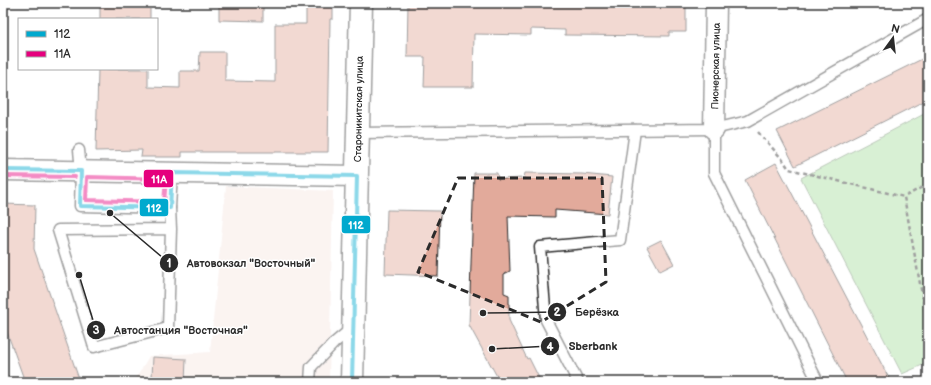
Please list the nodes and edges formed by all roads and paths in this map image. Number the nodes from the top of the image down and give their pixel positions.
1 (361, 3) edge
2 (716, 3) edge
3 (928, 19) edge
4 (748, 121) junction
5 (714, 129) junction
6 (635, 130) junction
7 (358, 133) junction
8 (79, 150) dead end
9 (3, 170) edge
10 (81, 171) junction
11 (172, 173) junction
12 (357, 176) junction
13 (928, 184) edge
14 (904, 197) junction
15 (170, 208) junction
16 (171, 229) junction
17 (928, 294) edge
18 (923, 297) junction
19 (353, 327) junction
20 (928, 327) edge
21 (310, 382) edge
22 (352, 382) edge
23 (578, 382) edge
24 (818, 382) edge

1 - 7 main road, Староникитская улица
2 - 5 street, Пионерская улица
3 - 4 lane
4 - 5 lane
4 - 14 path
5 - 6 lane
5 - 24 lane
6 - 7 lane
6 - 23 lane
7 - 12 main road, Староникитская улица
8 - 10 lane
9 - 10 street
10 - 11 street
10 - 15 lane
11 - 12 street
11 - 15 lane
12 - 19 main road, Староникитская улица
13 - 14 path
14 - 18 path
15 - 16 lane
16 - 16 lane
17 - 18 path
18 - 20 path
19 - 21 lane
19 - 22 main road, Староникитская улица

